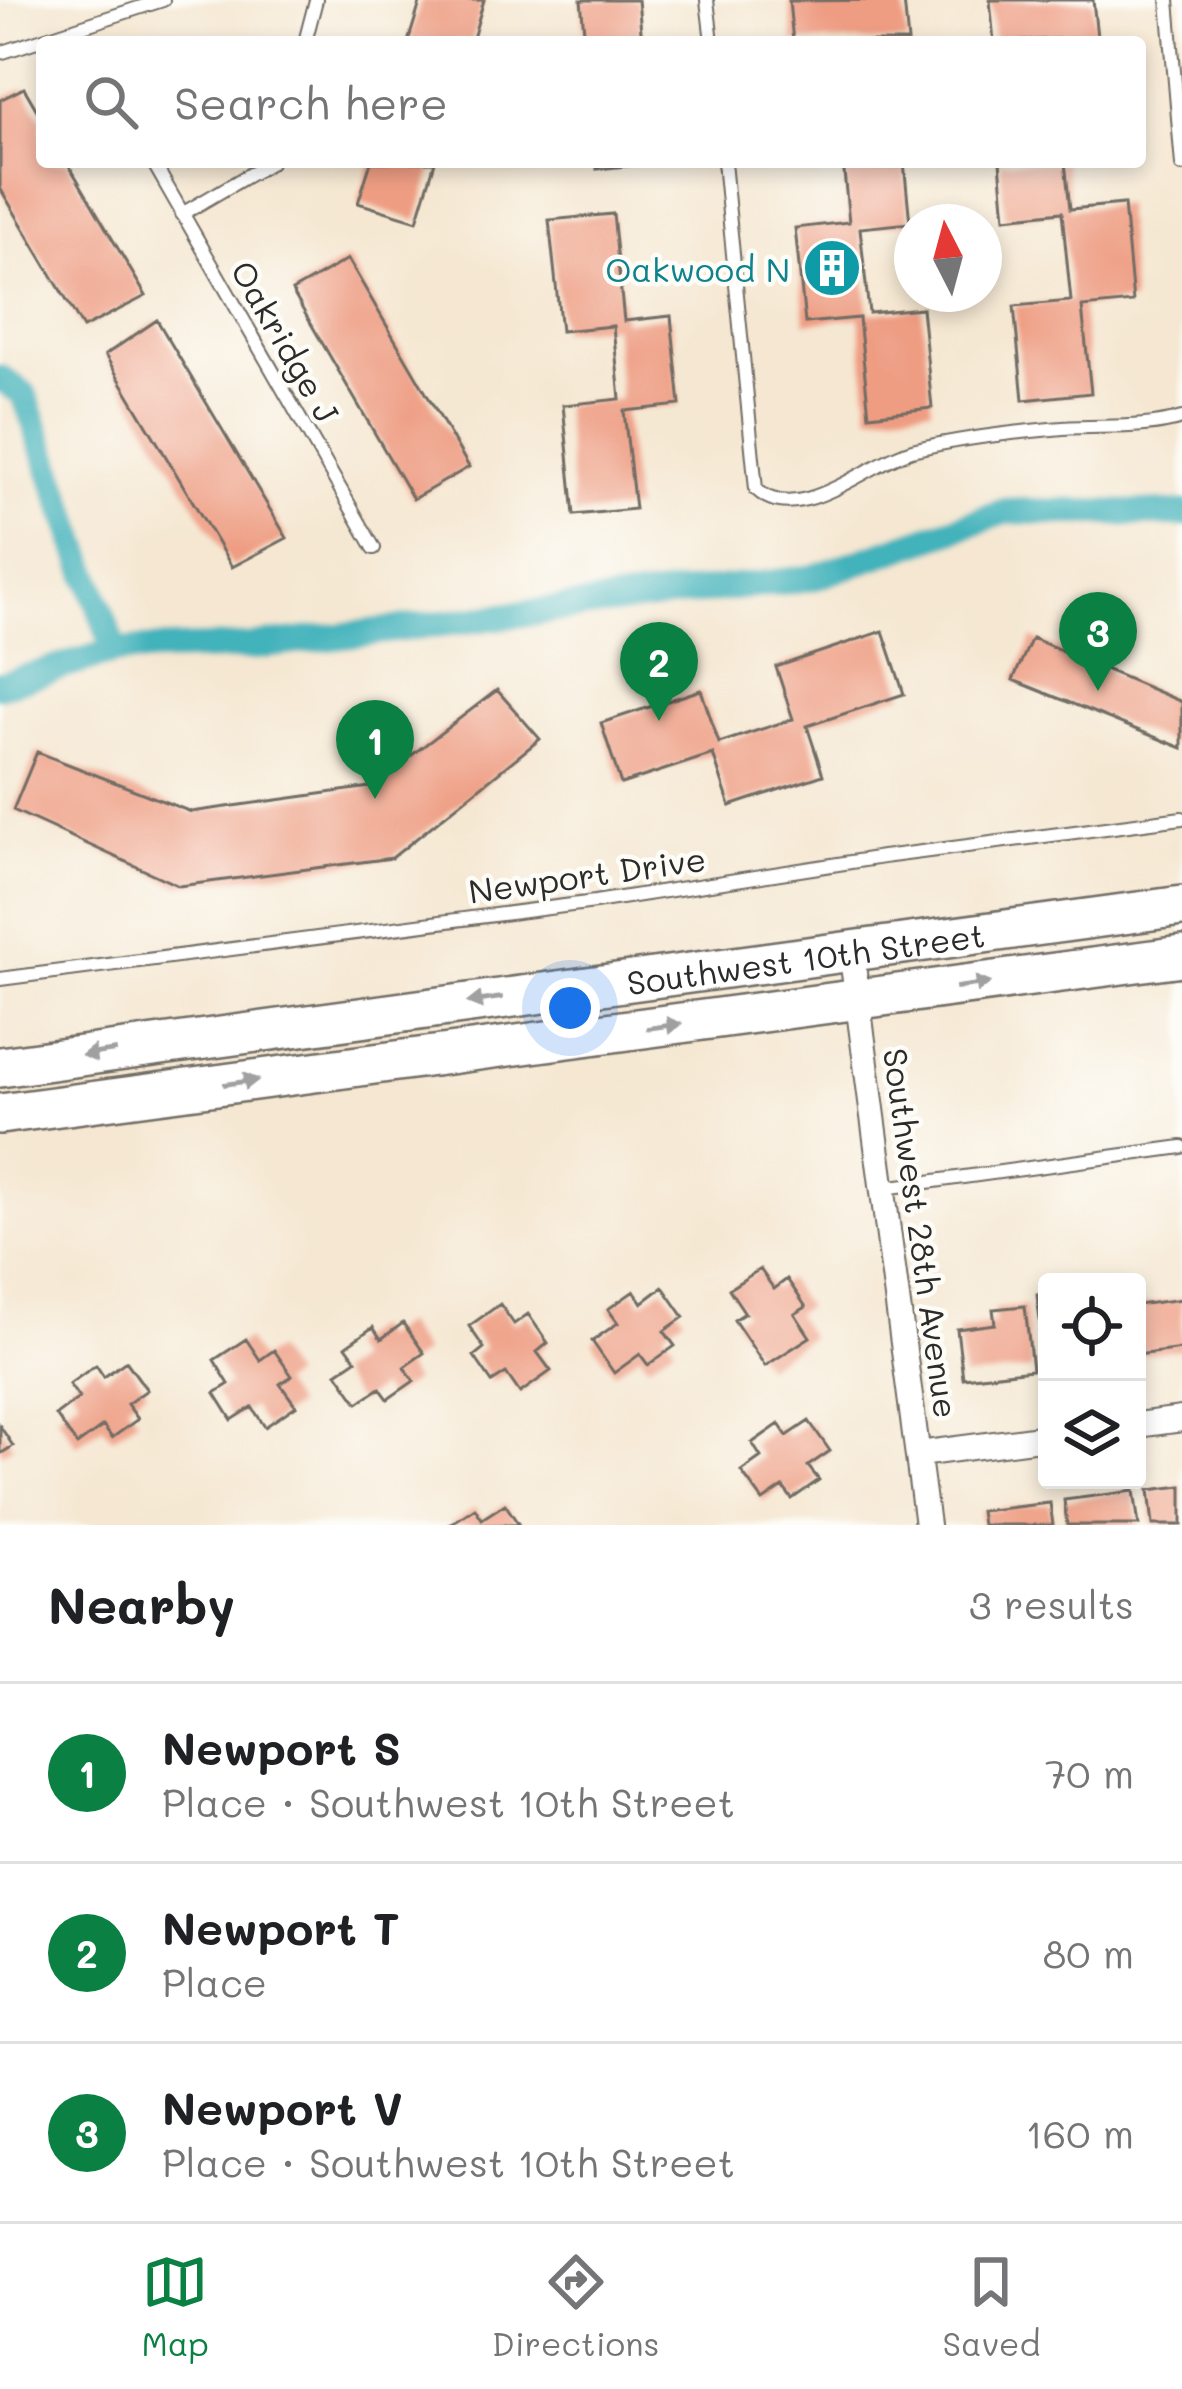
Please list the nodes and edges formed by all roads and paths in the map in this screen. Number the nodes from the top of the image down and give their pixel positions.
1 (163, 0) edge
2 (316, 0) edge
3 (707, 0) edge
4 (1168, 0) edge
5 (81, 36) edge
6 (306, 36) edge
7 (711, 36) edge
8 (36, 45) edge
9 (0, 53) edge
10 (1180, 115) edge
11 (1182, 165) edge
12 (155, 168) edge
13 (261, 168) edge
14 (725, 168) edge
15 (182, 214) junction
16 (1182, 418) edge
17 (374, 548) dead end
18 (1182, 818) edge
19 (1182, 906) edge
20 (851, 950) junction
21 (1182, 956) edge
22 (0, 979) edge
23 (857, 1000) junction
24 (0, 1066) edge
25 (0, 1114) edge
26 (1182, 1147) edge
27 (882, 1188) junction
28 (1182, 1419) edge
29 (1146, 1424) edge
30 (1038, 1438) edge
31 (919, 1454) junction
32 (927, 1525) edge

1 - 5 lane
2 - 6 lane
3 - 7 lane
4 - 10 lane
8 - 9 lane
10 - 11 lane
12 - 15 lane, Oakridge J
13 - 15 lane
14 - 16 lane
15 - 17 lane, Oakridge J
18 - 22 lane, Newport Drive
19 - 20 main road, Southwest 10th Street
20 - 23 street, Southwest 28th Avenue
20 -> 24 main road, Southwest 10th Street
23 -> 21 main road, Southwest 10th Street
25 -> 23 main road, Southwest 10th Street
23 - 27 street, Southwest 28th Avenue
26 - 27 lane
27 - 31 street, Southwest 28th Avenue
28 - 29 street
30 - 31 street
31 - 32 street, Southwest 28th Avenue

